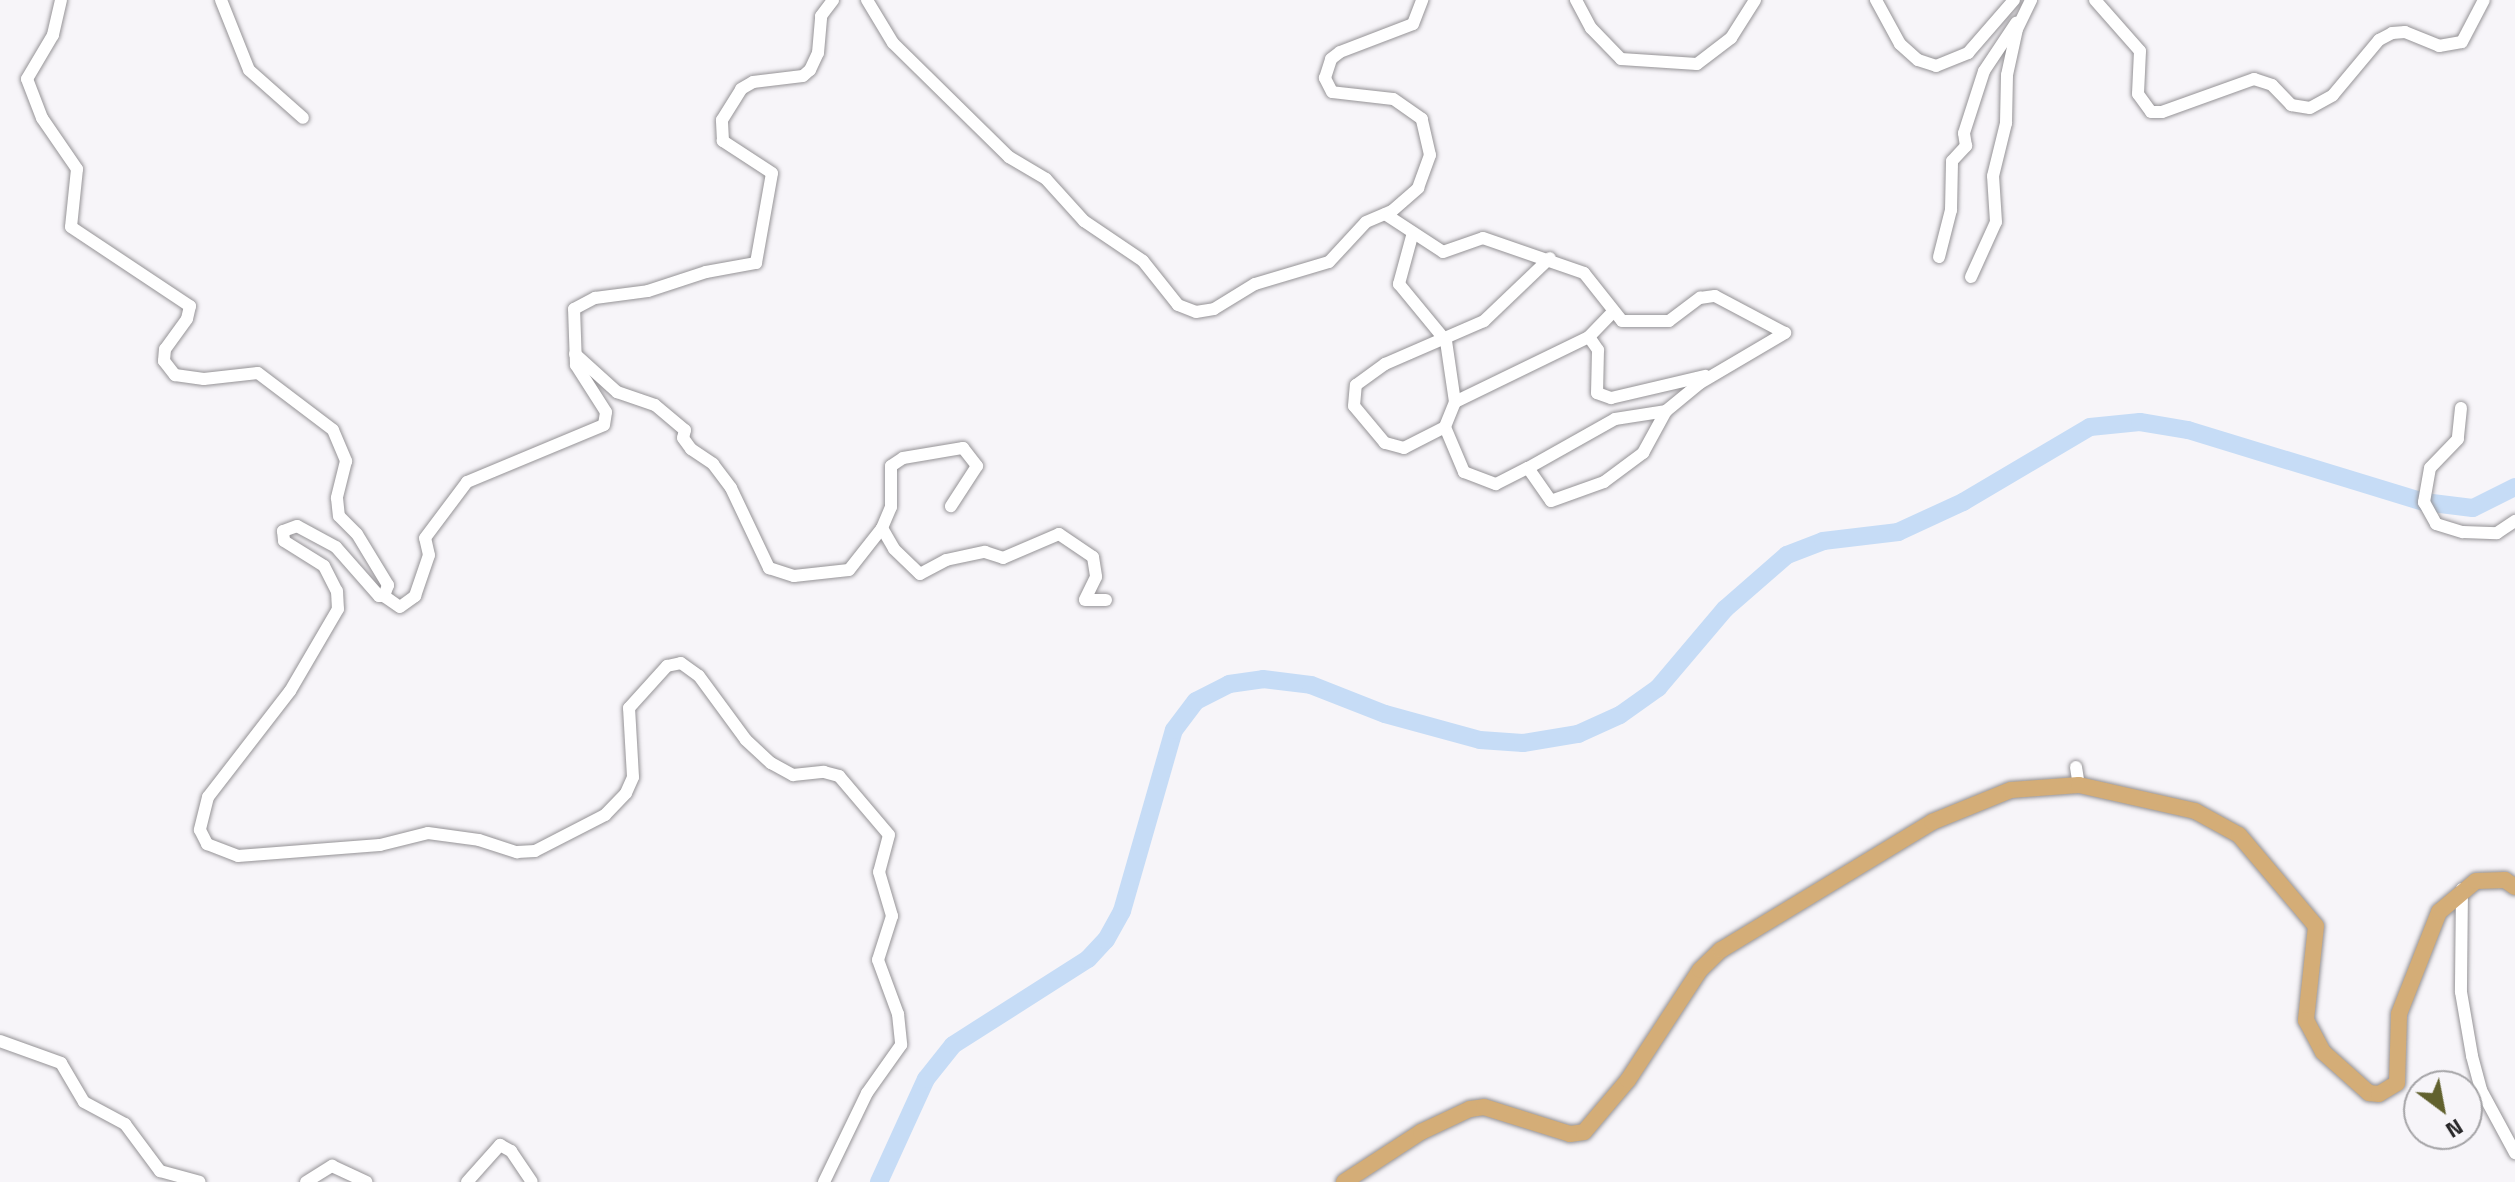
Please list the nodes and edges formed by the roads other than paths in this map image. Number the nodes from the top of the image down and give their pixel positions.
1 (61, 0) edge
2 (221, 0) edge
3 (833, 0) edge
4 (867, 0) edge
5 (1422, 0) edge
6 (1576, 0) edge
7 (1755, 0) edge
8 (1876, 0) edge
9 (2014, 0) edge
10 (2031, 0) edge
11 (2095, 0) edge
12 (2484, 0) edge
13 (303, 118) dead end
14 (1385, 214) junction
15 (1412, 236) junction
16 (1939, 257) dead end
17 (1550, 258) junction
18 (1971, 277) dead end
19 (1611, 314) junction
20 (1589, 337) junction
21 (1446, 341) junction
22 (575, 354) junction
23 (1716, 374) junction
24 (1455, 402) junction
25 (2461, 408) dead end
26 (1666, 411) junction
27 (1445, 427) junction
28 (1528, 468) junction
29 (951, 506) dead end
30 (2515, 521) edge
31 (882, 528) junction
32 (384, 596) junction
33 (1106, 600) dead end
34 (2076, 767) dead end
35 (2079, 785) junction
36 (2515, 887) edge
37 (2462, 889) junction
38 (0, 1041) edge
39 (2515, 1153) edge
40 (200, 1182) edge
41 (306, 1182) edge
42 (367, 1182) edge
43 (467, 1182) edge
44 (532, 1182) edge
45 (824, 1182) edge
46 (1344, 1182) edge

1 - 32 street
2 - 13 street
3 - 22 street
4 - 14 street
5 - 14 street
6 - 7 street
8 - 9 street
10 - 16 street
10 - 18 street
11 - 12 street
14 - 15 street
15 - 17 street
15 - 21 street
17 - 19 street
17 - 21 street
19 - 20 street
19 - 23 street
20 - 23 street
20 - 24 street
21 - 24 street
21 - 27 street
22 - 31 street
22 - 32 street
23 - 26 street
24 - 27 street
25 - 30 street
26 - 28 street
26 - 28 street
27 - 28 street
29 - 31 street
31 - 33 street
32 - 45 street
34 - 35 street
35 - 37 main road
35 - 46 main road
36 - 37 main road
37 - 39 street
38 - 40 street
41 - 42 street
43 - 44 street

